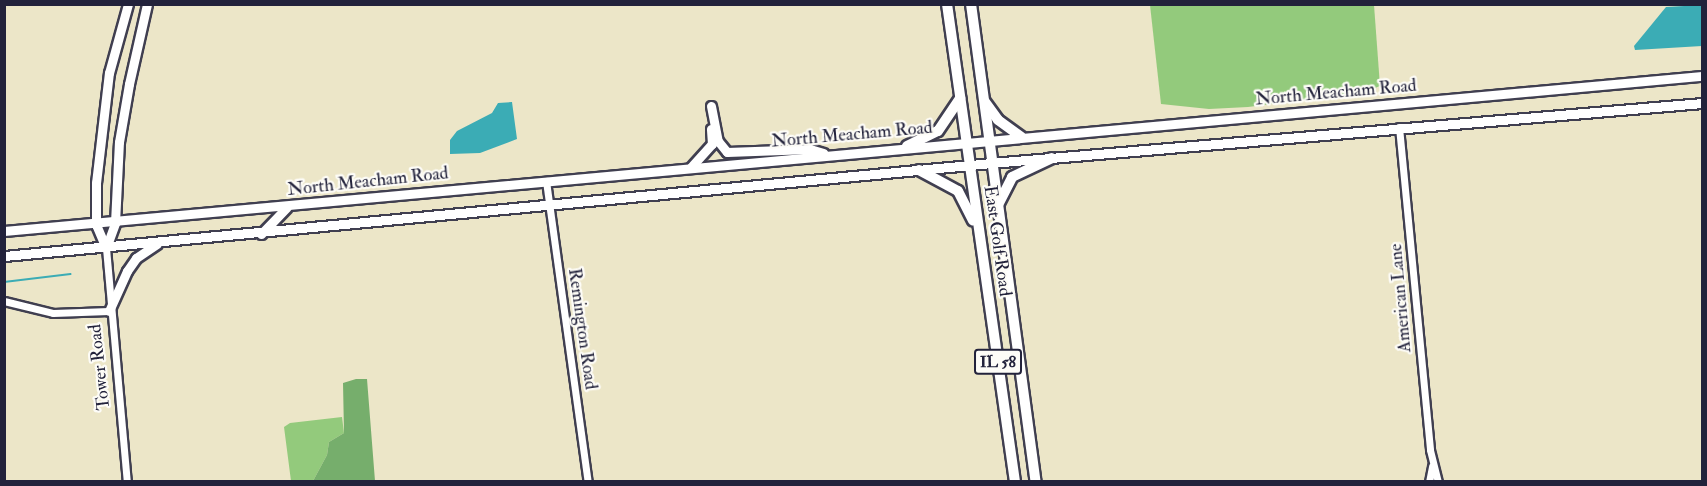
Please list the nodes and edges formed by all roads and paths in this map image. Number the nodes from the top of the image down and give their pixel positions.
1 (128, 4) edge
2 (147, 4) edge
3 (947, 4) edge
4 (971, 4) edge
5 (1702, 76) edge
6 (960, 98) junction
7 (983, 99) junction
8 (1702, 103) edge
9 (1400, 127) junction
10 (1021, 137) junction
11 (988, 139) junction
12 (967, 141) junction
13 (907, 146) junction
14 (826, 154) junction
15 (1052, 158) junction
16 (991, 163) junction
17 (970, 165) junction
18 (691, 167) junction
19 (919, 170) junction
20 (546, 181) junction
21 (549, 204) junction
22 (998, 205) junction
23 (287, 207) junction
24 (115, 223) junction
25 (96, 225) junction
26 (4, 231) edge
27 (261, 234) junction
28 (159, 243) junction
29 (981, 243) junction
30 (106, 248) junction
31 (4, 256) edge
32 (4, 301) edge
33 (109, 311) junction
34 (1432, 466) junction
35 (127, 482) edge
36 (588, 482) edge
37 (1015, 482) edge
38 (1036, 482) edge
39 (1429, 482) edge
40 (1438, 482) edge

1 - 25 main road
2 - 24 main road
3 - 6 main road, East Golf Road / IL 58
4 - 7 main road, East Golf Road / IL 58
5 - 10 main road, North Meacham Road
6 - 12 main road, East Golf Road / IL 58
6 - 13 main road
7 - 10 main road
7 - 11 main road, East Golf Road / IL 58
8 - 9 main road
9 - 15 main road
9 - 34 street, American Lane
10 - 11 main road, North Meacham Road
11 - 12 main road, North Meacham Road
11 - 16 main road, East Golf Road / IL 58
12 - 13 main road, North Meacham Road
12 - 17 main road, East Golf Road / IL 58
13 - 14 main road, North Meacham Road
14 - 18 main road, North Meacham Road
14 - 18 main road
15 - 16 main road
15 - 22 main road
16 - 17 main road
16 - 22 main road, East Golf Road / IL 58
17 - 19 main road
17 - 29 main road, East Golf Road / IL 58
18 - 20 main road, North Meacham Road
19 - 21 main road
19 - 29 main road
20 - 21 street, Remington Road
20 - 23 main road, North Meacham Road
21 - 27 main road
21 - 36 street, Remington Road
22 - 38 main road, East Golf Road / IL 58
23 - 24 main road, North Meacham Road
23 - 27 main road
24 - 25 main road, North Meacham Road
24 - 30 main road
25 - 26 main road, North Meacham Road
25 - 30 main road
27 - 28 main road
28 - 30 main road
28 - 33 main road
29 - 37 main road, East Golf Road / IL 58
30 - 31 main road
30 - 33 street, Tower Road
32 - 33 street
33 - 35 street, Tower Road
34 - 39 street, American Lane
34 - 40 street, American Lane

